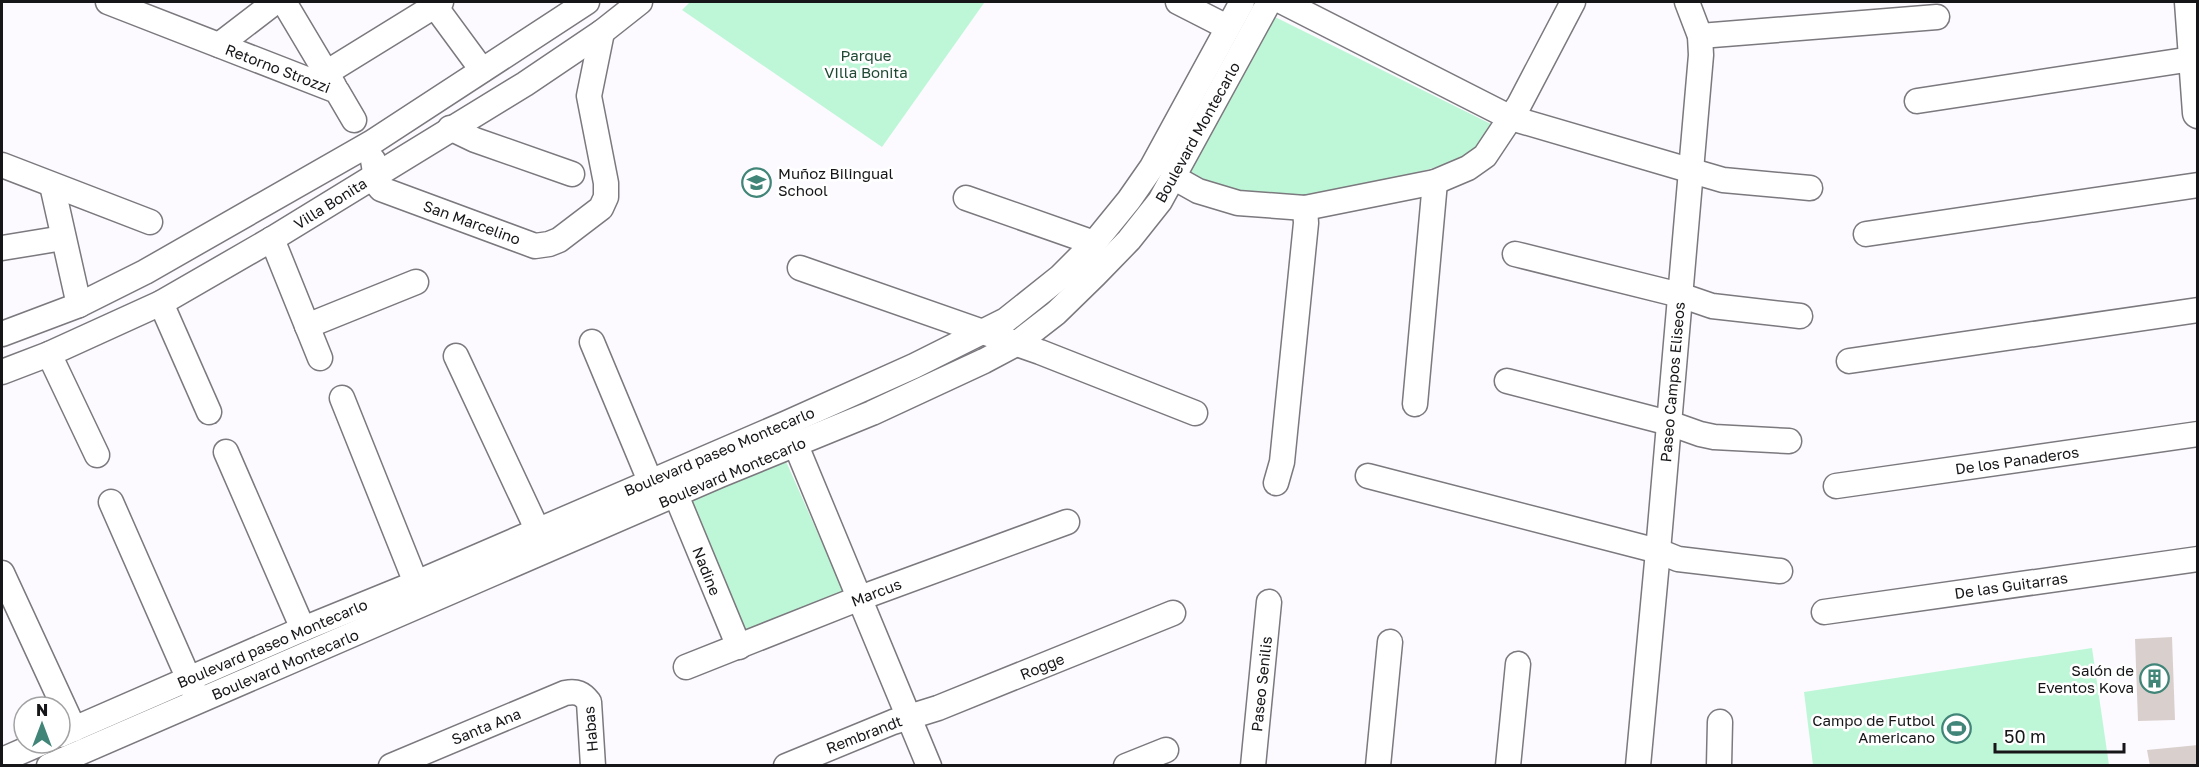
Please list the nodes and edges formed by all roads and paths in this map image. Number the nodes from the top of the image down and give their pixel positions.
1 (108, 2) edge
2 (275, 2) edge
3 (284, 2) edge
4 (587, 2) edge
5 (640, 2) edge
6 (1178, 2) edge
7 (1242, 2) edge
8 (1269, 2) edge
9 (1283, 2) edge
10 (1573, 2) edge
11 (1688, 2) edge
12 (2190, 2) edge
13 (436, 3) edge
14 (1937, 17) dead end
15 (1227, 27) junction
16 (602, 32) junction
17 (1700, 36) junction
18 (219, 45) junction
19 (2195, 59) edge
20 (482, 70) junction
21 (332, 82) junction
22 (1917, 101) dead end
23 (2198, 113) edge
24 (1511, 118) junction
25 (354, 120) dead end
26 (450, 128) junction
27 (371, 143) junction
28 (2, 165) edge
29 (1692, 171) junction
30 (375, 174) junction
31 (572, 174) dead end
32 (1173, 177) junction
33 (1435, 182) junction
34 (52, 184) junction
35 (2198, 185) edge
36 (1810, 188) dead end
37 (966, 198) dead end
38 (1305, 208) junction
39 (150, 222) dead end
40 (1866, 234) dead end
41 (63, 238) junction
42 (1094, 243) junction
43 (2, 248) edge
44 (277, 249) junction
45 (1515, 254) dead end
46 (800, 268) dead end
47 (416, 282) dead end
48 (1680, 295) junction
49 (77, 300) junction
50 (2198, 310) edge
51 (165, 313) junction
52 (1800, 316) dead end
53 (307, 326) junction
54 (985, 332) junction
55 (2, 334) edge
56 (592, 342) dead end
57 (1016, 344) junction
58 (456, 356) dead end
59 (320, 358) dead end
60 (1848, 361) dead end
61 (54, 363) junction
62 (2, 372) edge
63 (1507, 381) dead end
64 (342, 398) dead end
65 (1416, 404) dead end
66 (209, 412) dead end
67 (1195, 413) dead end
68 (1669, 423) junction
69 (791, 434) junction
70 (2198, 434) edge
71 (1789, 441) dead end
72 (226, 453) dead end
73 (97, 455) dead end
74 (648, 476) junction
75 (1368, 476) dead end
76 (1276, 483) dead end
77 (1836, 486) dead end
78 (676, 495) junction
79 (111, 502) dead end
80 (1067, 522) dead end
81 (535, 525) junction
82 (1658, 551) junction
83 (2198, 559) edge
84 (1780, 571) dead end
85 (2, 573) edge
86 (414, 578) junction
87 (860, 598) junction
88 (1269, 602) dead end
89 (1824, 612) dead end
90 (1173, 613) dead end
91 (301, 625) junction
92 (1390, 642) dead end
93 (738, 647) junction
94 (1518, 664) dead end
95 (686, 667) dead end
96 (187, 673) junction
97 (583, 694) joint
98 (54, 695) edge
99 (198, 702) junction
100 (910, 716) junction
101 (1720, 722) dead end
102 (72, 725) edge
103 (1166, 750) dead end
104 (96, 756) edge
105 (50, 765) edge
106 (391, 765) edge
107 (593, 765) edge
108 (786, 765) edge
109 (929, 765) edge
110 (1126, 765) edge
111 (1253, 765) edge
112 (1378, 765) edge
113 (1508, 765) edge
114 (1638, 765) edge
115 (1719, 765) edge

1 - 18 street, Retorno Strozzi
2 - 18 street, Retorno Strozzi
3 - 21 street, Retorno Strozzi
4 - 20 street, Villa Bonita
5 - 16 street, Villa Bonita
6 - 15 street
7 - 15 street, Boulevard paseo Montecarlo
8 - 32 street, Boulevard Montecarlo
9 - 24 street
10 - 24 street
11 - 17 street, Paseo Campos Eliseos
12 - 19 main road
13 - 20 street, Retorno Strozzi
13 - 21 street, Retorno Strozzi
14 - 17 street
15 - 42 street, Boulevard paseo Montecarlo
16 - 26 street, Villa Bonita
16 - 30 street, San Marcelino
17 - 29 street, Paseo Campos Eliseos
18 - 21 street, Retorno Strozzi
19 - 22 street
19 - 23 main road
20 - 27 street, Villa Bonita
21 - 25 street, Retorno Strozzi
24 - 29 street
24 - 33 street
26 - 30 street, Villa Bonita
26 - 31 street
27 - 30 street
27 - 49 street, Villa Bonita
28 - 34 street
29 - 36 street
29 - 48 street, Paseo Campos Eliseos
30 - 44 street, Villa Bonita
32 - 38 street
32 - 57 street, Boulevard Montecarlo
33 - 38 street
33 - 65 street
34 - 39 street
34 - 41 street
35 - 40 street
37 - 42 street
38 - 76 street
41 - 43 street
41 - 49 street
42 - 54 street, Boulevard paseo Montecarlo
44 - 51 street, Villa Bonita
44 - 53 street
45 - 48 street
46 - 54 street
47 - 53 street
48 - 52 street
48 - 68 street, Paseo Campos Eliseos
49 - 55 street, Villa Bonita
50 - 60 street
51 - 61 street, Villa Bonita
51 - 66 street
53 - 59 street
54 - 57 street
54 - 69 street, Boulevard paseo Montecarlo
56 - 74 street
57 - 67 street
57 - 69 street, Boulevard Montecarlo
58 - 81 street
61 - 62 street, Villa Bonita
61 - 73 street
63 - 68 street
64 - 86 street
68 - 71 street
68 - 82 street, Paseo Campos Eliseos
69 - 74 street, Boulevard paseo Montecarlo
69 - 78 street, Boulevard Montecarlo
69 - 87 street
70 - 77 street, De los Panaderos
72 - 91 street
74 - 81 street, Boulevard paseo Montecarlo
75 - 82 street
78 - 93 street, Nadine
78 - 99 street, Boulevard Montecarlo
79 - 96 street
80 - 87 street, Marcus
81 - 86 street, Boulevard paseo Montecarlo
82 - 84 street
82 - 114 street, Paseo Campos Eliseos
83 - 89 street, De las Guitarras
85 - 98 street
86 - 91 street, Boulevard paseo Montecarlo
87 - 93 street, Marcus
87 - 100 street
88 - 111 street, Paseo Senilis
90 - 100 street, Rogge
91 - 96 street, Boulevard paseo Montecarlo
92 - 112 street
93 - 95 street, Marcus
94 - 113 street
96 - 99 street
96 - 102 street, Boulevard paseo Montecarlo
97 - 106 street, Santa Ana
97 - 107 street, Habas
99 - 104 street, Boulevard Montecarlo
100 - 108 street, Rembrandt
100 - 109 street
101 - 115 street
103 - 110 street
104 - 105 street, Boulevard Montecarlo

